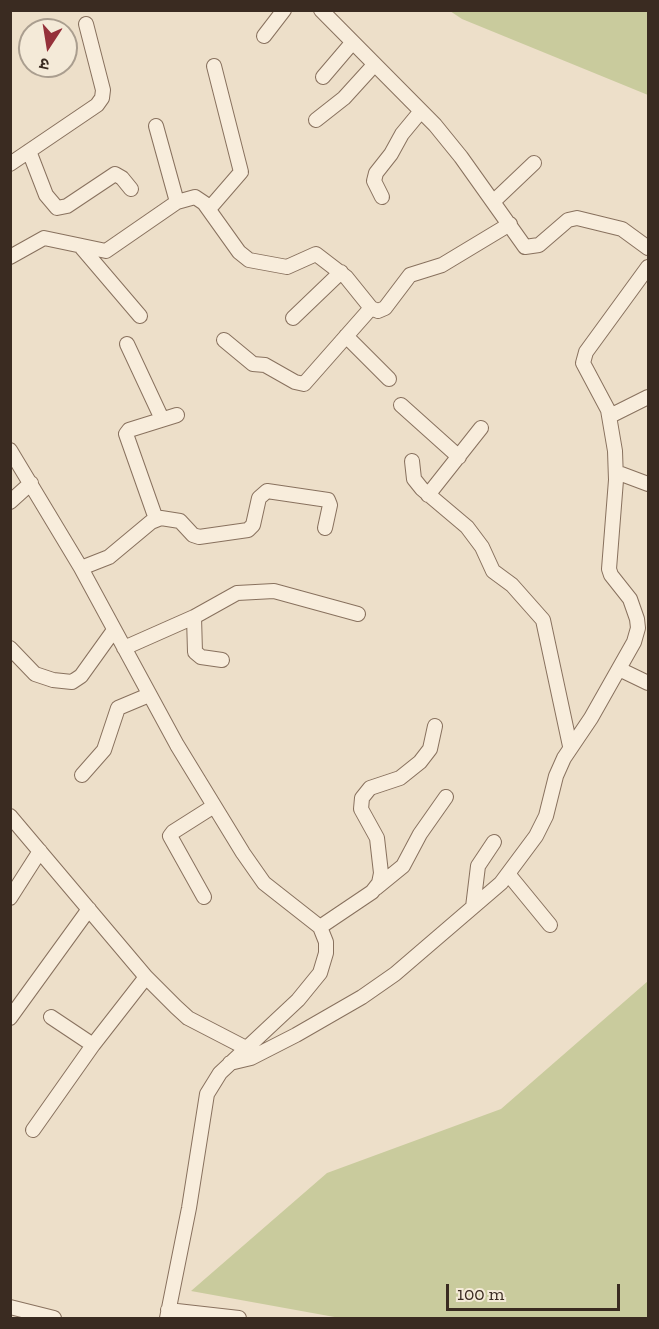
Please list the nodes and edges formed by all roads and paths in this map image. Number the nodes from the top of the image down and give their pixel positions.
1 (284, 10) edge
2 (321, 10) edge
3 (86, 24) dead end
4 (264, 36) dead end
5 (352, 43) junction
6 (374, 65) junction
7 (214, 66) dead end
8 (323, 77) dead end
9 (421, 111) junction
10 (316, 120) dead end
11 (156, 126) dead end
12 (29, 152) junction
13 (534, 163) dead end
14 (10, 164) edge
15 (131, 189) dead end
16 (382, 197) dead end
17 (494, 201) junction
18 (177, 202) junction
19 (209, 209) junction
20 (510, 224) junction
21 (82, 248) junction
22 (648, 248) edge
23 (10, 257) edge
24 (648, 267) edge
25 (341, 272) junction
26 (372, 308) junction
27 (140, 316) dead end
28 (293, 318) dead end
29 (346, 336) junction
30 (224, 340) dead end
31 (126, 344) dead end
32 (389, 379) dead end
33 (648, 397) edge
34 (401, 405) dead end
35 (177, 415) dead end
36 (610, 416) junction
37 (162, 419) junction
38 (481, 428) dead end
39 (10, 450) edge
40 (459, 457) junction
41 (412, 461) dead end
42 (616, 472) junction
43 (31, 483) junction
44 (648, 484) edge
45 (428, 495) junction
46 (10, 502) edge
47 (156, 519) junction
48 (325, 528) dead end
49 (81, 568) junction
50 (358, 614) dead end
51 (648, 615) edge
52 (194, 617) junction
53 (638, 628) junction
54 (114, 630) junction
55 (10, 648) edge
56 (124, 648) junction
57 (222, 660) dead end
58 (619, 669) junction
59 (648, 683) edge
60 (149, 695) junction
61 (435, 726) dead end
62 (570, 746) junction
63 (82, 775) dead end
64 (446, 797) dead end
65 (214, 806) junction
66 (10, 816) edge
67 (494, 842) dead end
68 (40, 850) junction
69 (509, 875) junction
70 (376, 888) junction
71 (204, 897) dead end
72 (10, 898) edge
73 (473, 907) junction
74 (89, 909) junction
75 (550, 925) dead end
76 (320, 927) junction
77 (146, 977) junction
78 (51, 1017) dead end
79 (10, 1018) edge
80 (93, 1045) junction
81 (246, 1048) junction
82 (230, 1063) junction
83 (33, 1130) dead end
84 (10, 1307) edge
85 (167, 1314) edge
86 (23, 1315) edge
87 (54, 1318) edge
88 (239, 1318) edge

1 - 4 street
2 - 5 street
3 - 12 street
5 - 6 street
5 - 8 street
6 - 9 street
6 - 10 street
7 - 19 street
9 - 16 street
9 - 17 street
11 - 18 street
12 - 14 street
12 - 15 street
13 - 17 street
17 - 20 street
18 - 19 street
18 - 21 street
19 - 25 street
20 - 22 street
20 - 26 street
21 - 23 street
21 - 27 street
24 - 36 street
25 - 26 street
25 - 28 street
26 - 29 street
29 - 30 street
29 - 32 street
31 - 37 street
33 - 36 street
34 - 40 street
35 - 37 street
36 - 42 street
37 - 47 street
38 - 40 street
39 - 43 street
40 - 45 street
41 - 45 street
42 - 44 street
42 - 53 street
43 - 46 street
43 - 49 street
45 - 62 street
47 - 48 street
47 - 49 street
49 - 54 street
50 - 52 street
51 - 53 street
52 - 56 street
52 - 57 street
53 - 58 street
54 - 55 street
54 - 56 street
56 - 60 street
58 - 59 street
58 - 62 street
60 - 63 street
60 - 65 street
61 - 70 street
62 - 69 street
64 - 70 street
65 - 71 street
65 - 76 street
66 - 68 street
67 - 73 street
68 - 72 street
68 - 74 street
69 - 73 street
69 - 75 street
70 - 76 street
73 - 82 street
74 - 77 street
74 - 79 street
76 - 81 street
77 - 80 street
77 - 81 street
78 - 80 street
80 - 83 street
81 - 82 street
82 - 85 street
84 - 86 street
85 - 88 street
86 - 87 street

